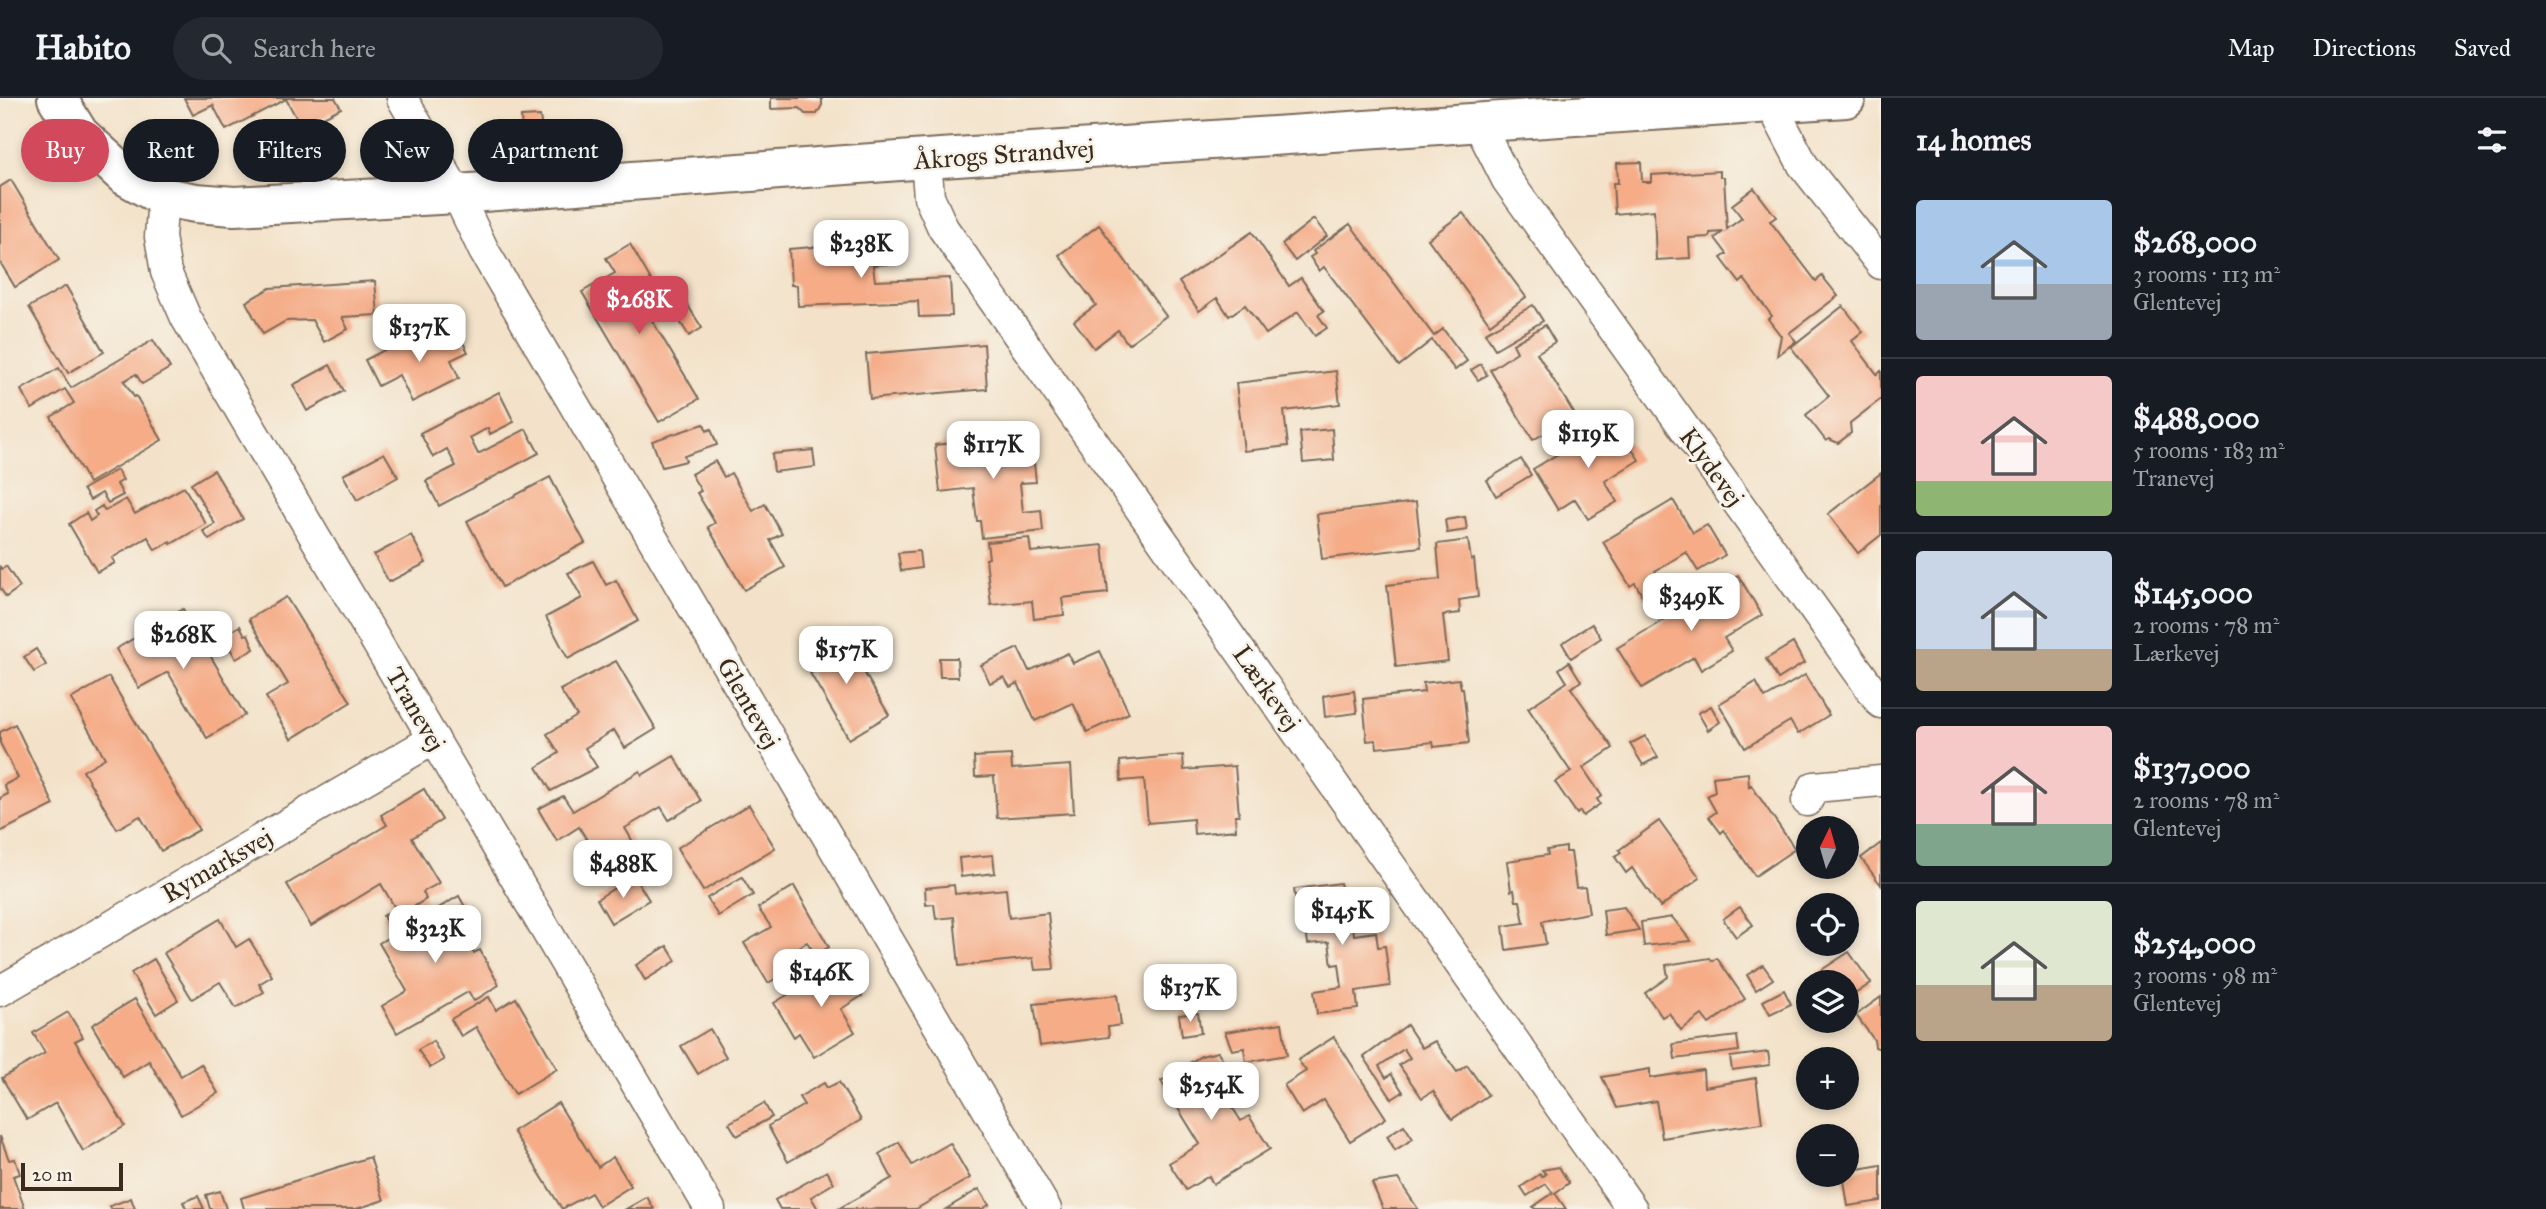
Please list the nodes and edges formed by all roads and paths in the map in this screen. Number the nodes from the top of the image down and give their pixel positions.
1 (57, 98) edge
2 (402, 98) edge
3 (1846, 98) edge
4 (1770, 102) junction
5 (1478, 123) junction
6 (926, 159) junction
7 (457, 194) junction
8 (163, 197) junction
9 (1881, 264) edge
10 (1881, 704) edge
11 (434, 739) junction
12 (1881, 781) edge
13 (1807, 801) dead end
14 (0, 991) edge
15 (710, 1209) edge
16 (1046, 1209) edge
17 (1632, 1209) edge

1 - 8 street, Åkrogs Strandvej
2 - 7 street, Glentevej
3 - 4 street, Åkrogs Strandvej
4 - 5 street, Åkrogs Strandvej
4 - 9 street
5 - 6 street, Åkrogs Strandvej
5 - 10 street, Klydevej
6 - 7 street, Åkrogs Strandvej
6 - 17 street, Lærkevej
7 - 8 street, Åkrogs Strandvej
7 - 16 street, Glentevej
8 - 11 street, Tranevej
11 - 14 street, Rymarksvej
11 - 15 street, Tranevej
12 - 13 street

